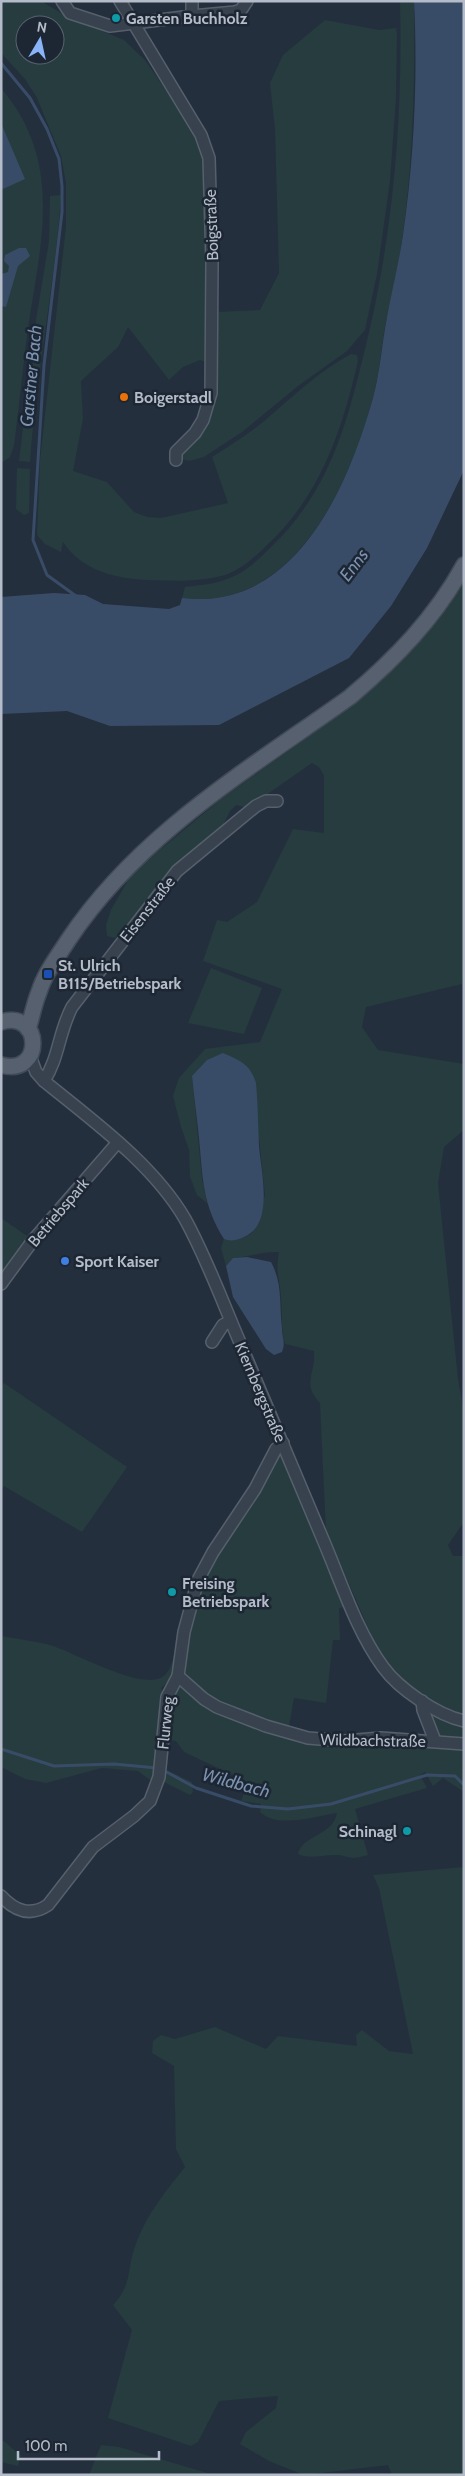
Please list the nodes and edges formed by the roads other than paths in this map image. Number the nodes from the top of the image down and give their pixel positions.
1 (62, 1) edge
2 (120, 1) edge
3 (192, 1) edge
4 (247, 1) edge
5 (192, 16) junction
6 (132, 24) junction
7 (176, 460) dead end
8 (464, 565) edge
9 (277, 801) dead end
10 (39, 991) junction
11 (5, 1021) edge
12 (28, 1029) junction
13 (30, 1056) junction
14 (7, 1068) edge
15 (36, 1072) junction
16 (44, 1081) junction
17 (118, 1142) junction
18 (1, 1284) edge
19 (230, 1320) junction
20 (212, 1342) dead end
21 (283, 1443) junction
22 (178, 1676) junction
23 (422, 1701) junction
24 (464, 1721) edge
25 (436, 1741) junction
26 (464, 1744) edge
27 (1, 1896) edge

1 - 6 street
2 - 6 street, Boigstraße
3 - 5 street
4 - 5 street
5 - 6 street
6 - 7 street, Boigstraße
8 - 10 main road
9 - 16 street, Eisenstraße
10 - 11 main road
10 - 12 main road
11 - 12 main road
12 - 13 main road
13 - 14 main road
13 - 15 street, Kiernbergstraße
14 - 15 street
15 - 16 street, Kiernbergstraße
16 - 17 street, Kiernbergstraße
17 - 18 street, Betriebspark
17 - 19 street, Kiernbergstraße
19 - 20 street
19 - 21 street, Kiernbergstraße
21 - 22 street, Flurweg
21 - 23 street, Kiernbergstraße
22 - 25 street, Wildbachstraße
22 - 27 street, Flurweg
23 - 24 street, Kiernbergstraße
23 - 25 street
25 - 26 street, Wildbachstraße

